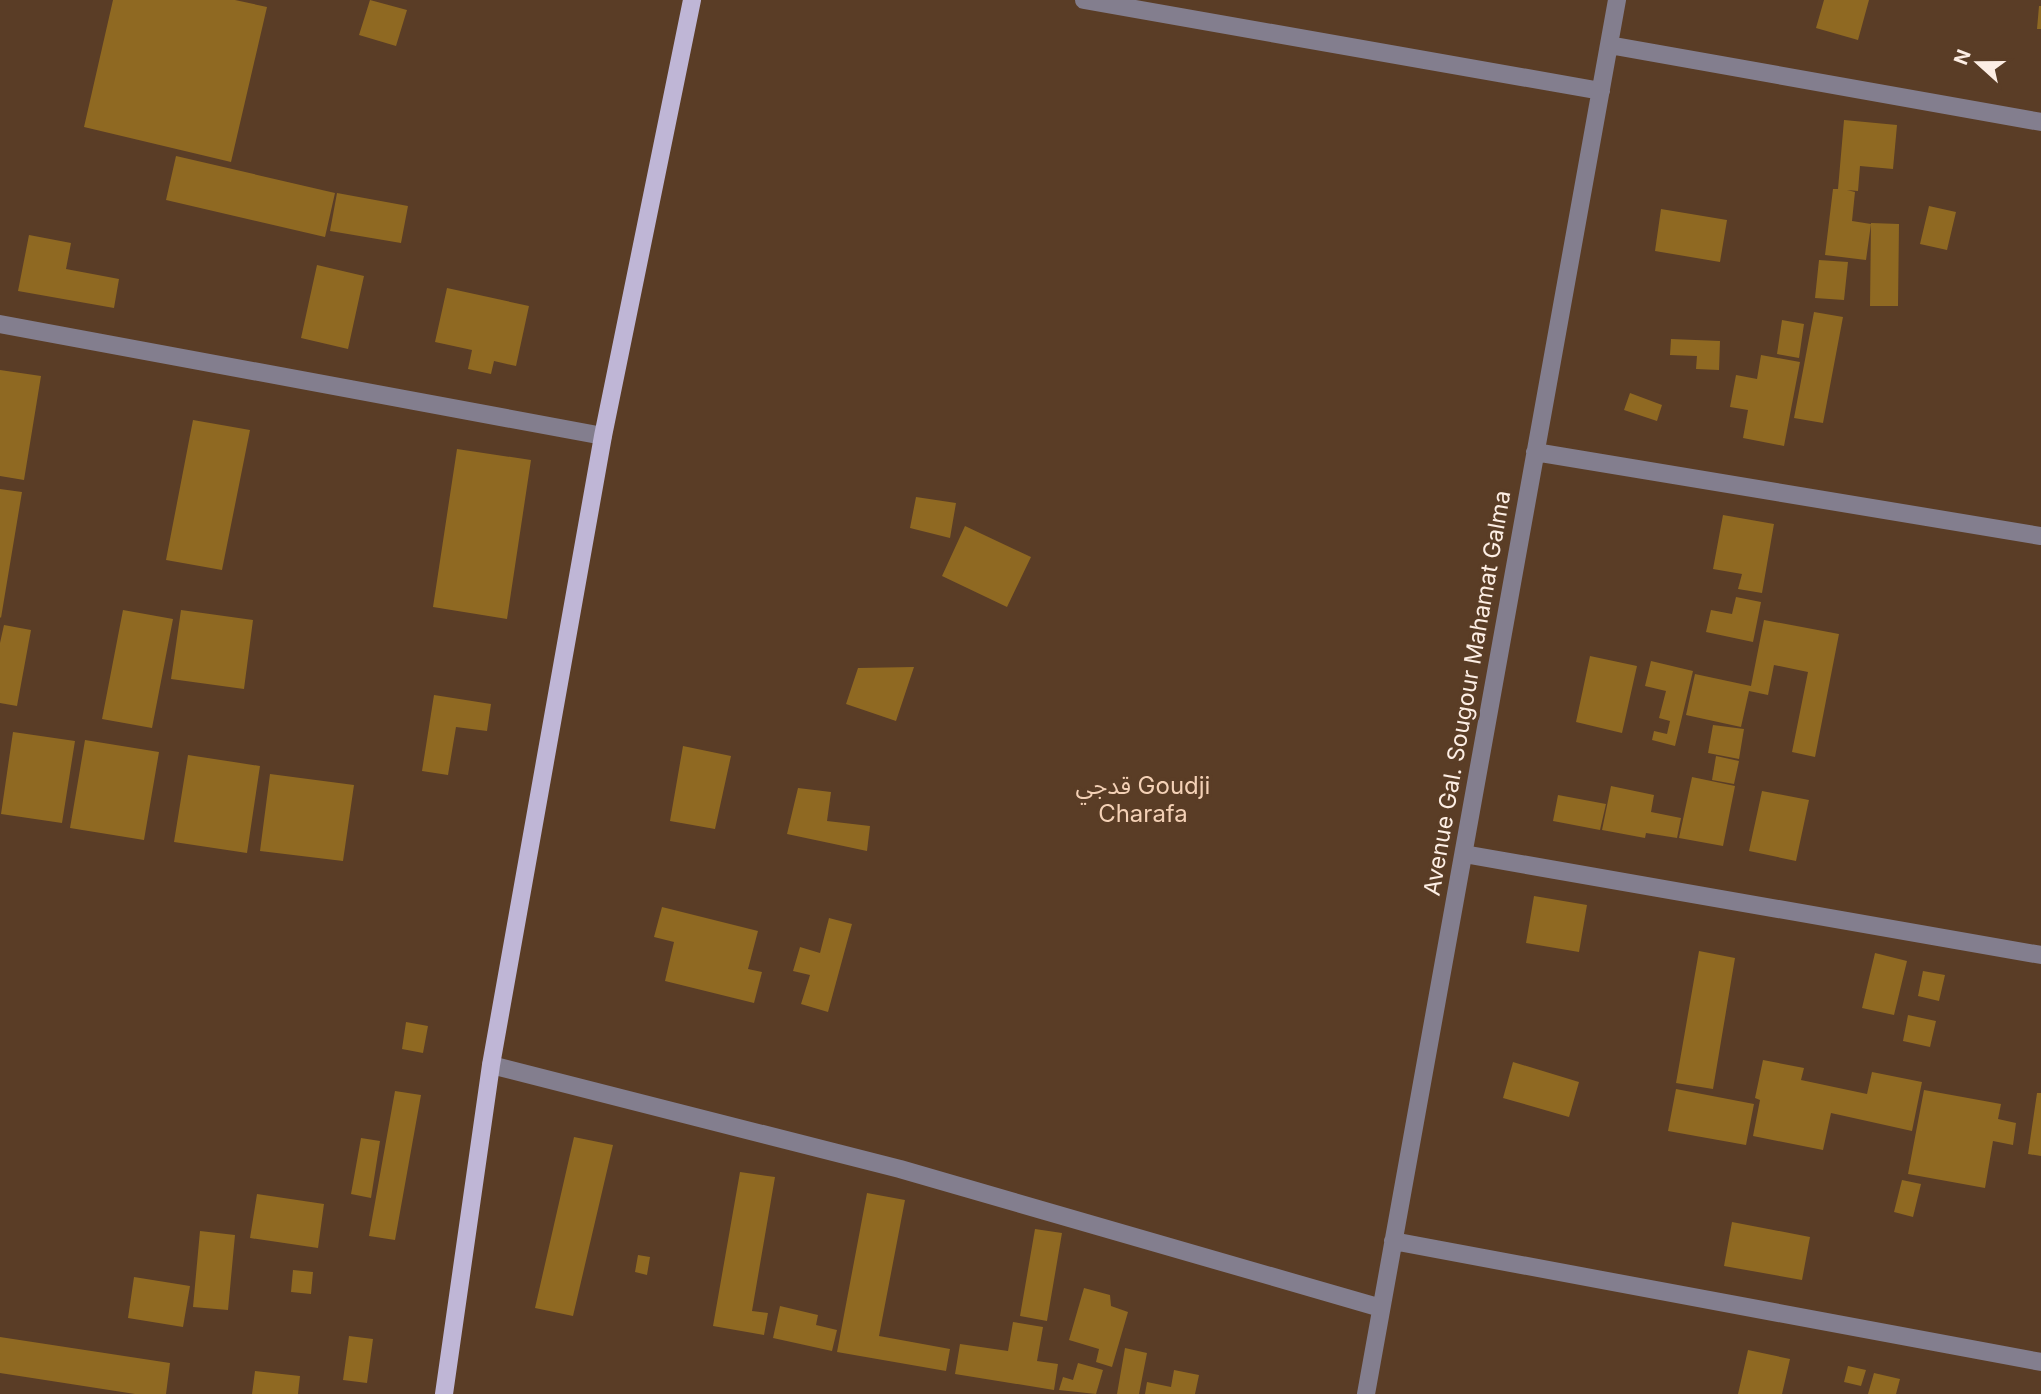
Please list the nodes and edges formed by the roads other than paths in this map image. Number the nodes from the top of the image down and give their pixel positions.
1 (692, 0) edge
2 (1084, 0) edge
3 (1616, 0) edge
4 (1609, 46) junction
5 (1601, 91) junction
6 (2041, 122) edge
7 (0, 324) edge
8 (603, 436) junction
9 (1535, 452) junction
10 (2041, 536) edge
11 (1464, 854) junction
12 (2041, 955) edge
13 (491, 1065) junction
14 (1394, 1241) junction
15 (1381, 1308) junction
16 (2041, 1362) edge
17 (444, 1394) edge
18 (1366, 1394) edge

1 - 8 main road
2 - 5 street
3 - 4 street, Avenue Gal. Sougour Mahamat Galma
4 - 5 street, Avenue Gal. Sougour Mahamat Galma
4 - 6 street
5 - 9 street, Avenue Gal. Sougour Mahamat Galma
7 - 8 street
8 - 13 main road
9 - 10 street
9 - 11 street, Avenue Gal. Sougour Mahamat Galma
11 - 12 street
11 - 14 street, Avenue Gal. Sougour Mahamat Galma
13 - 15 street
13 - 17 main road
14 - 15 street, Avenue Gal. Sougour Mahamat Galma
14 - 16 street
15 - 18 street, Avenue Gal. Sougour Mahamat Galma

